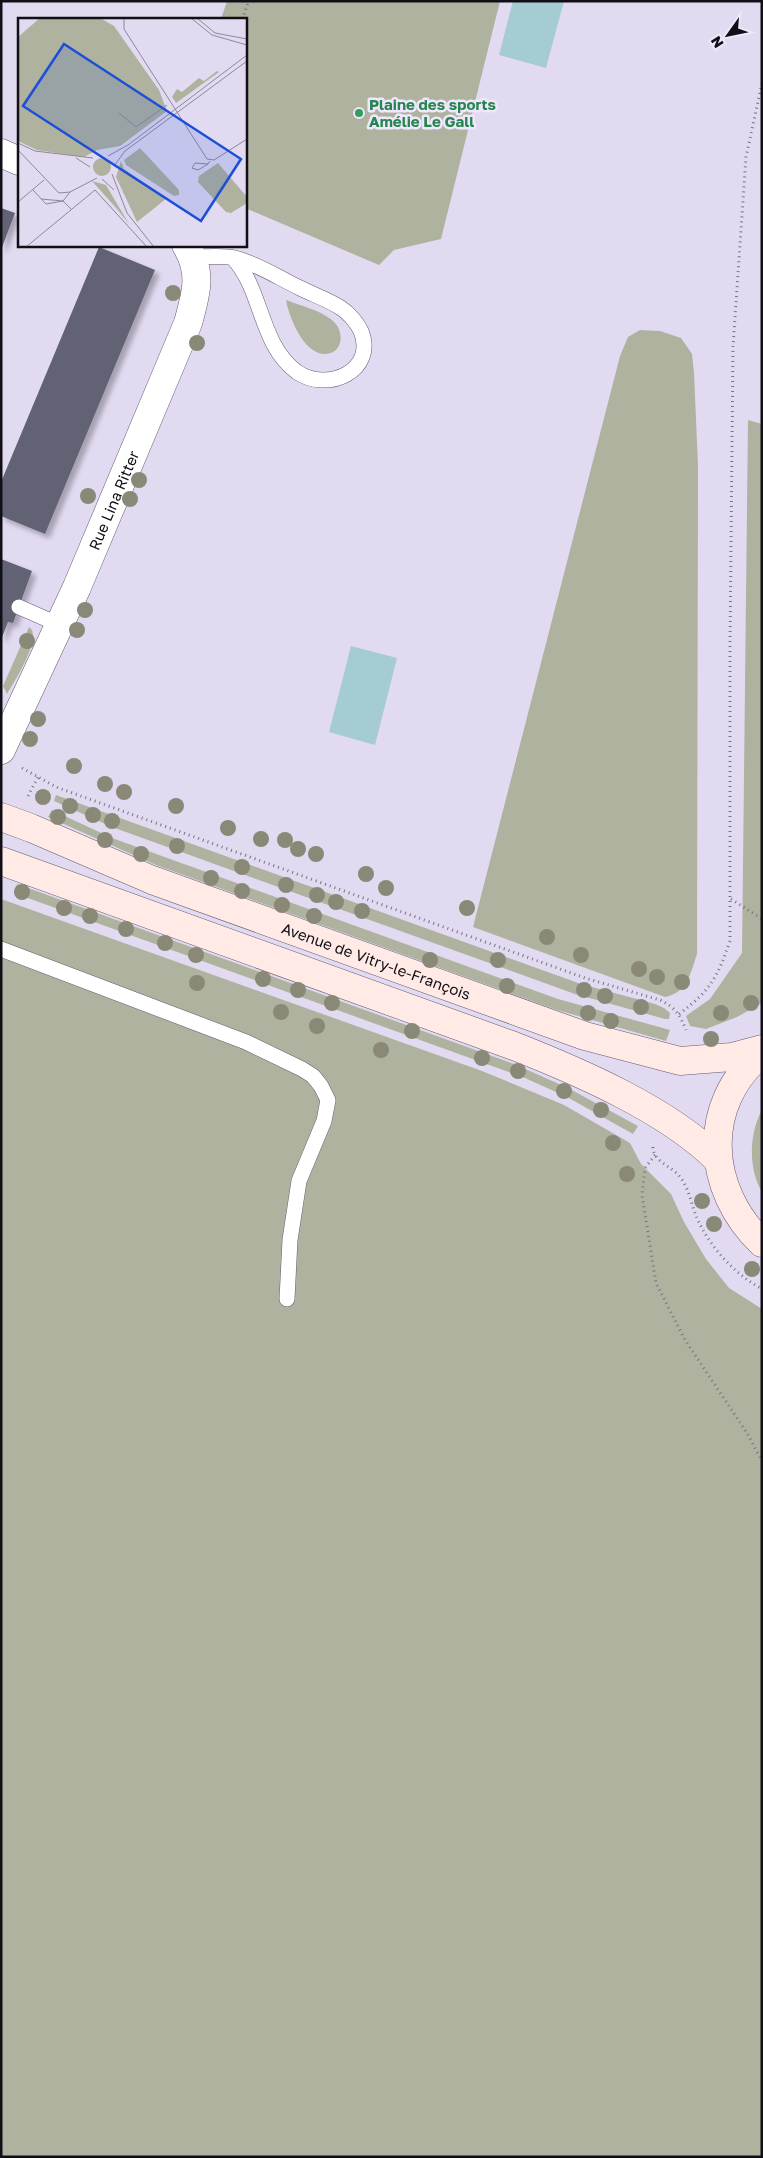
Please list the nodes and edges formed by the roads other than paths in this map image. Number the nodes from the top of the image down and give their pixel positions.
1 (1, 153) edge
2 (18, 161) edge
3 (190, 251) edge
4 (233, 258) junction
5 (19, 607) dead end
6 (60, 625) junction
7 (8, 757) edge
8 (1, 817) edge
9 (1, 860) edge
10 (1, 948) edge
11 (762, 1051) edge
12 (718, 1160) junction
13 (762, 1243) edge
14 (287, 1299) dead end

1 - 2 street
3 - 4 lane
3 - 6 street, Rue Lina Ritter
4 - 4 lane
5 - 6 lane
6 - 7 street, Rue Lina Ritter
8 - 11 main road, Avenue de Vitry-le-François
9 - 12 main road
10 - 14 lane
11 - 12 main road
12 - 13 main road

